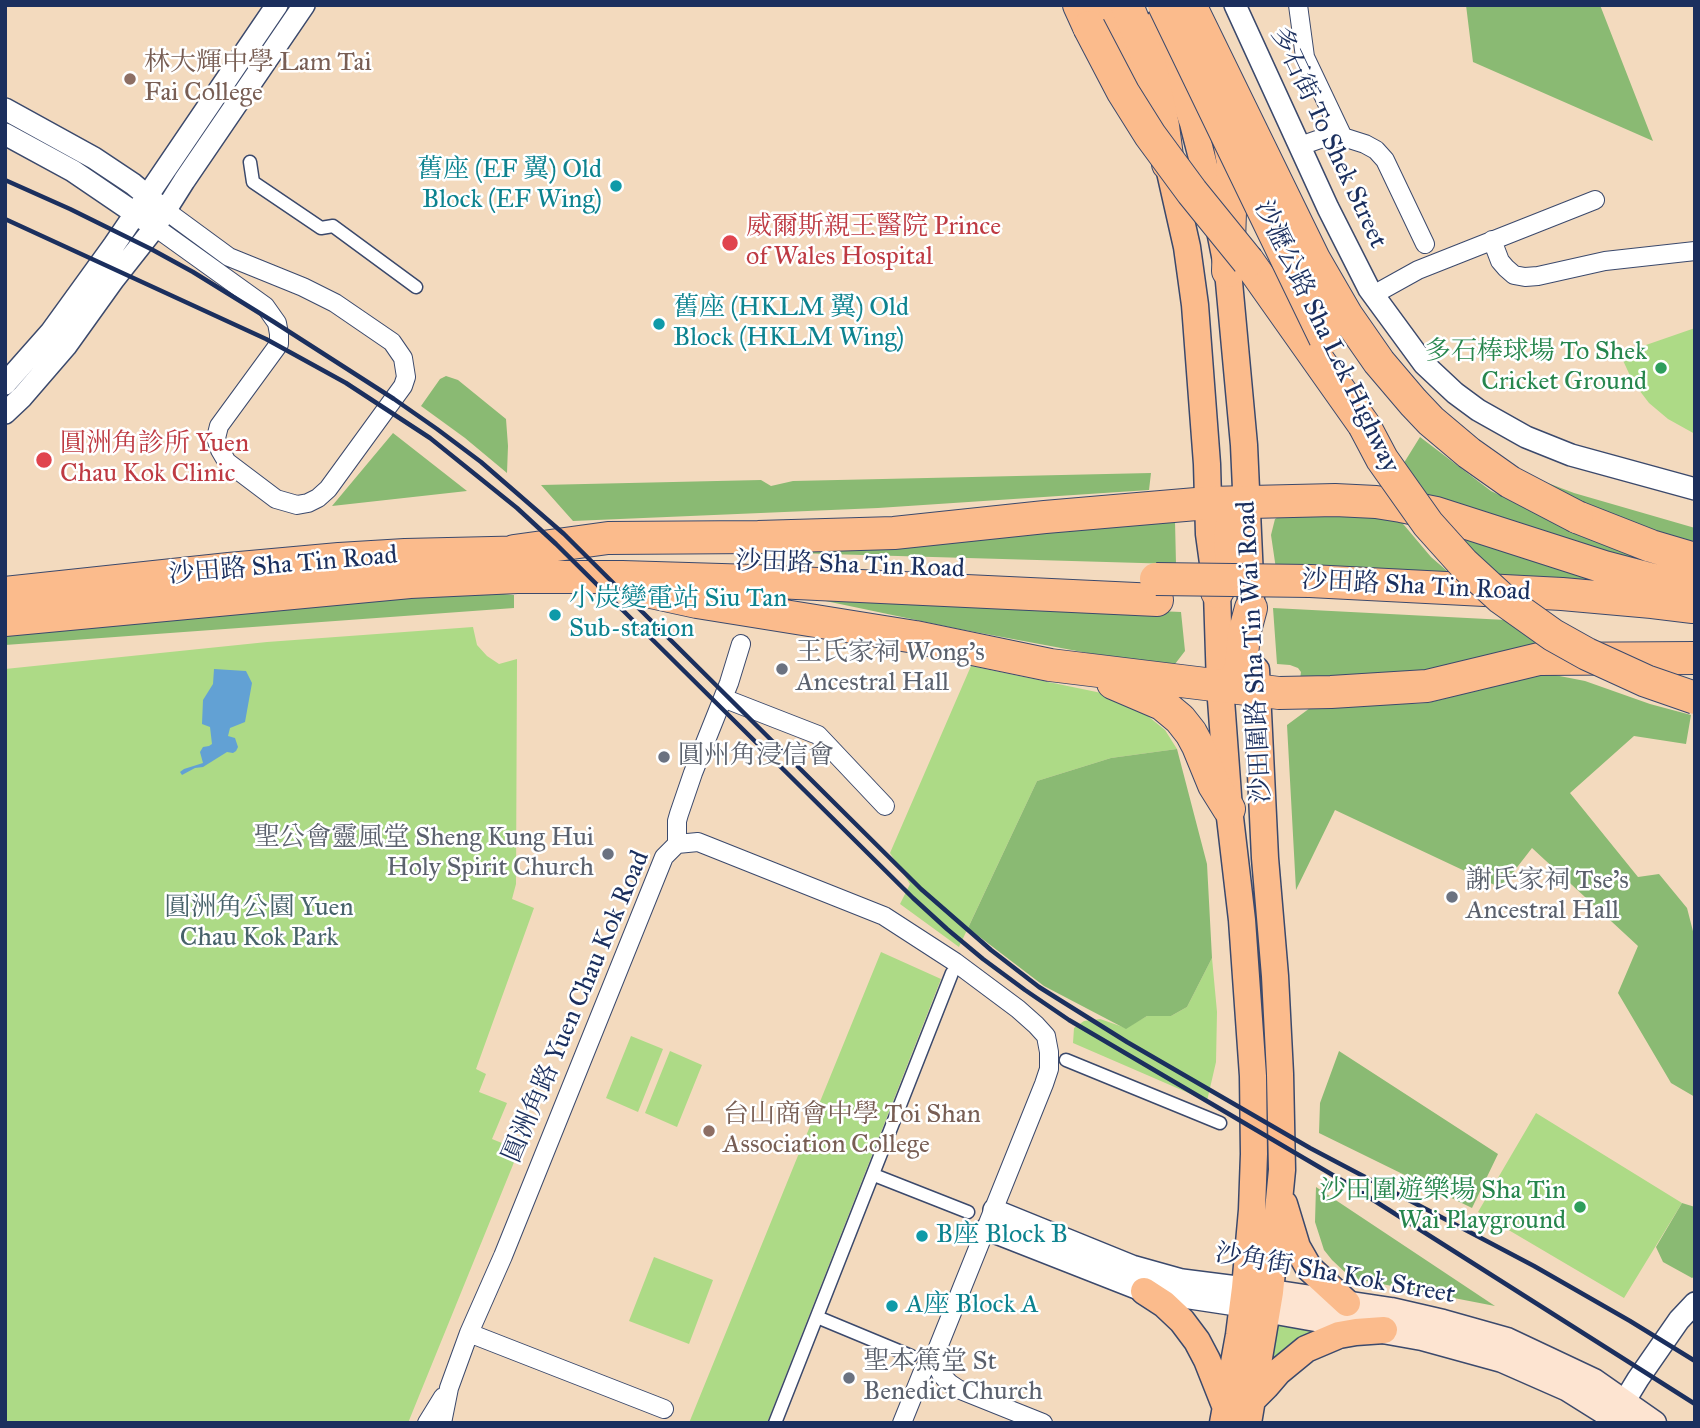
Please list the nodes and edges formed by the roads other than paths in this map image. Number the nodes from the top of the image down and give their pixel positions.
1 (278, 5) edge
2 (304, 5) edge
3 (1126, 5) edge
4 (1150, 5) edge
5 (1164, 5) edge
6 (1191, 5) edge
7 (1201, 5) edge
8 (1235, 5) edge
9 (1298, 5) edge
10 (1091, 13) edge
11 (5, 109) edge
12 (5, 134) edge
13 (1343, 136) junction
14 (1300, 146) junction
15 (250, 162) dead end
16 (1168, 164) junction
17 (1595, 200) dead end
18 (141, 204) junction
19 (160, 219) junction
20 (1492, 240) junction
21 (1425, 244) dead end
22 (1695, 251) edge
23 (1228, 271) junction
24 (416, 287) dead end
25 (1373, 295) junction
26 (5, 384) edge
27 (5, 413) edge
28 (1364, 425) junction
29 (1695, 489) edge
30 (1208, 503) junction
31 (1247, 503) junction
32 (514, 551) junction
33 (1695, 559) edge
34 (577, 578) junction
35 (1156, 589) junction
36 (1695, 591) edge
37 (1217, 592) junction
38 (1310, 592) junction
39 (5, 593) edge
40 (1695, 607) edge
41 (1251, 608) junction
42 (5, 620) edge
43 (1695, 627) edge
44 (741, 644) dead end
45 (1695, 658) edge
46 (1080, 669) junction
47 (1220, 686) junction
48 (1256, 691) junction
49 (723, 698) junction
50 (1695, 698) edge
51 (885, 806) dead end
52 (1229, 808) junction
53 (677, 844) junction
54 (952, 973) dead end
55 (1066, 1060) dead end
56 (1220, 1123) dead end
57 (874, 1175) junction
58 (1280, 1192) junction
59 (968, 1212) dead end
60 (990, 1219) junction
61 (1144, 1291) junction
62 (1256, 1299) junction
63 (1347, 1303) junction
64 (1695, 1303) edge
65 (817, 1317) junction
66 (1687, 1324) edge
67 (1384, 1330) junction
68 (469, 1332) junction
69 (935, 1355) junction
70 (911, 1356) dead end
71 (449, 1388) junction
72 (664, 1409) dead end
73 (1618, 1413) edge
74 (1237, 1414) edge
75 (428, 1423) edge
76 (442, 1423) edge
77 (775, 1423) edge
78 (902, 1423) edge
79 (1043, 1423) edge
80 (1654, 1423) edge

1 - 18 street
2 - 19 street
3 - 16 highway
4 - 23 main road, 沙田圍路 Sha Tin Wai Road
5 - 28 highway, 沙瀝公路 Sha Lek Highway, bridge
6 - 33 highway, 沙瀝公路 Sha Lek Highway, bridge
7 - 23 highway
8 - 14 street, 多石街 To Shek Street
9 - 13 street
10 - 16 main road, 沙田圍路 Sha Tin Wai Road
10 - 28 highway, bridge
11 - 18 street
12 - 18 street
13 - 14 street
13 - 21 street
14 - 25 street, 多石街 To Shek Street
15 - 24 street
16 - 30 main road, 沙田圍路 Sha Tin Wai Road
17 - 20 street, 多石街 To Shek Street
18 - 19 street
18 - 26 street
19 - 19 street
19 - 27 street
20 - 22 street
20 - 25 street, 多石街 To Shek Street
23 - 31 main road, 沙田圍路 Sha Tin Wai Road
25 - 29 street, 多石街 To Shek Street
28 - 50 highway, 沙瀝公路 Sha Lek Highway, bridge
30 - 31 highway
30 - 32 highway
30 - 37 main road, 沙田圍路 Sha Tin Wai Road
31 - 36 highway
31 - 37 highway
31 - 41 main road, 沙田圍路 Sha Tin Wai Road
32 - 35 highway, 沙田路 Sha Tin Road
32 - 39 highway, 沙田路 Sha Tin Road
34 - 35 highway, 沙田路 Sha Tin Road
34 - 42 highway, 沙田路 Sha Tin Road
34 - 46 highway
35 - 38 highway, 沙田路 Sha Tin Road, bridge
37 - 47 main road, 沙田圍路 Sha Tin Wai Road
38 - 40 highway, 沙田路 Sha Tin Road
38 - 43 highway, 沙田路 Sha Tin Road
41 - 47 highway
41 - 48 main road, 沙田圍路 Sha Tin Wai Road
44 - 49 street, 圓洲角路 Yuen Chau Kok Road
45 - 48 highway
46 - 47 highway
46 - 52 highway
47 - 48 highway
47 - 52 main road, 沙田圍路 Sha Tin Wai Road
48 - 58 main road, 沙田圍路 Sha Tin Wai Road
49 - 51 street
49 - 53 street, 圓洲角路 Yuen Chau Kok Road
52 - 62 main road, 沙田圍路 Sha Tin Wai Road
53 - 60 street
53 - 68 street, 圓洲角路 Yuen Chau Kok Road
54 - 57 street
55 - 56 street
57 - 59 street
57 - 65 street
58 - 62 main road, 沙田圍路 Sha Tin Wai Road
58 - 63 main road
60 - 61 street, 沙角街 Sha Kok Street
60 - 62 street, 沙角街 Sha Kok Street
60 - 69 street
61 - 62 street, 沙角街 Sha Kok Street
61 - 74 main road
62 - 63 main road, 沙角街 Sha Kok Street
62 - 67 main road, 沙角街 Sha Kok Street
62 - 74 main road, 沙田圍路 Sha Tin Wai Road
63 - 73 main road, 沙角街 Sha Kok Street
64 - 66 street
65 - 70 street
65 - 77 street
66 - 73 street
67 - 73 main road, 沙角街 Sha Kok Street
67 - 74 main road
68 - 71 street, 圓洲角路 Yuen Chau Kok Road
68 - 72 street
69 - 78 street
69 - 79 street
71 - 75 street, 圓洲角路 Yuen Chau Kok Road
71 - 76 street, 圓洲角路 Yuen Chau Kok Road
73 - 80 main road, 沙角街 Sha Kok Street

